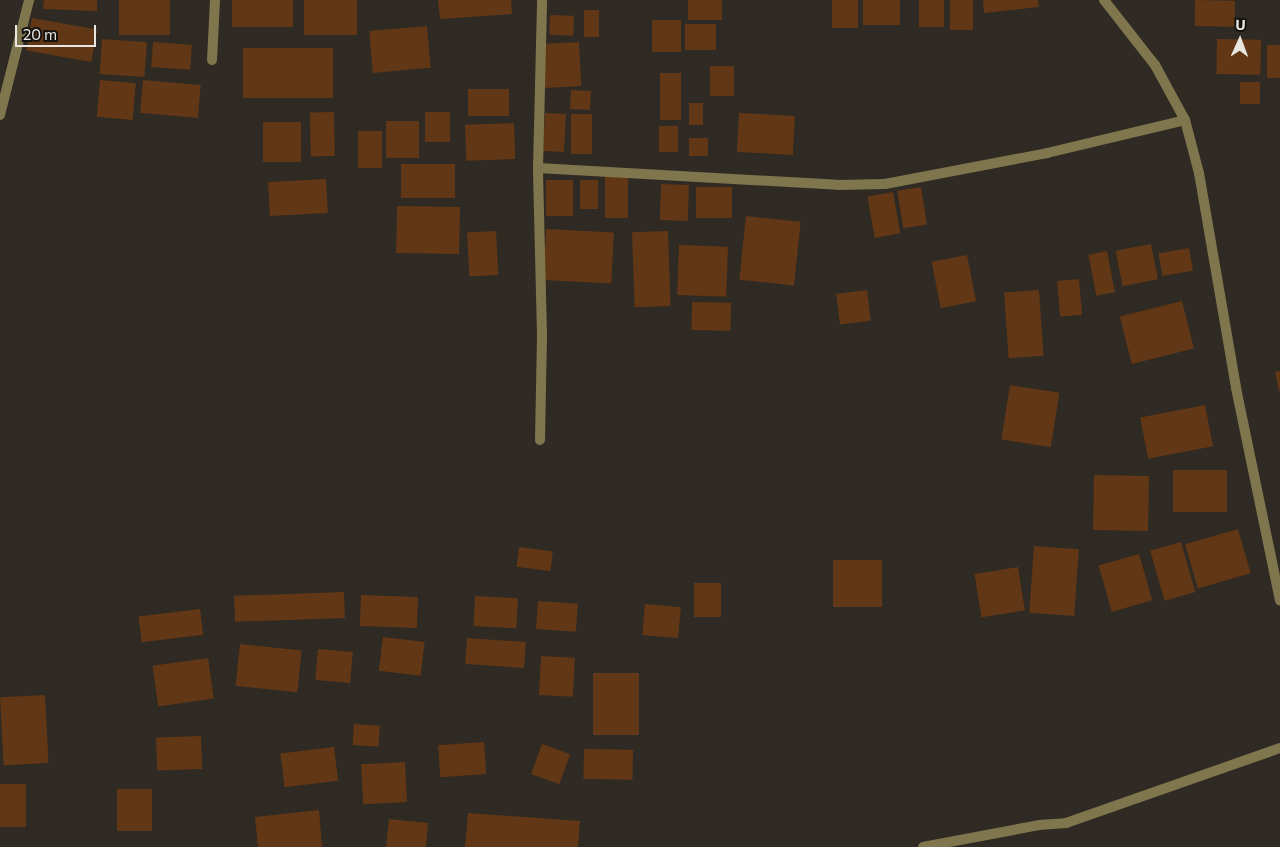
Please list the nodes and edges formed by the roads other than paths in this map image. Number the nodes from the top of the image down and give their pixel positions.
1 (30, 0) edge
2 (215, 0) edge
3 (542, 0) edge
4 (1104, 0) edge
5 (212, 60) dead end
6 (0, 115) edge
7 (1185, 120) junction
8 (538, 168) junction
9 (540, 440) dead end
10 (1280, 600) edge
11 (1280, 748) edge
12 (923, 847) edge

1 - 6 street
2 - 5 street
3 - 8 street
4 - 7 street
7 - 8 street
7 - 10 street
8 - 9 street
11 - 12 street

